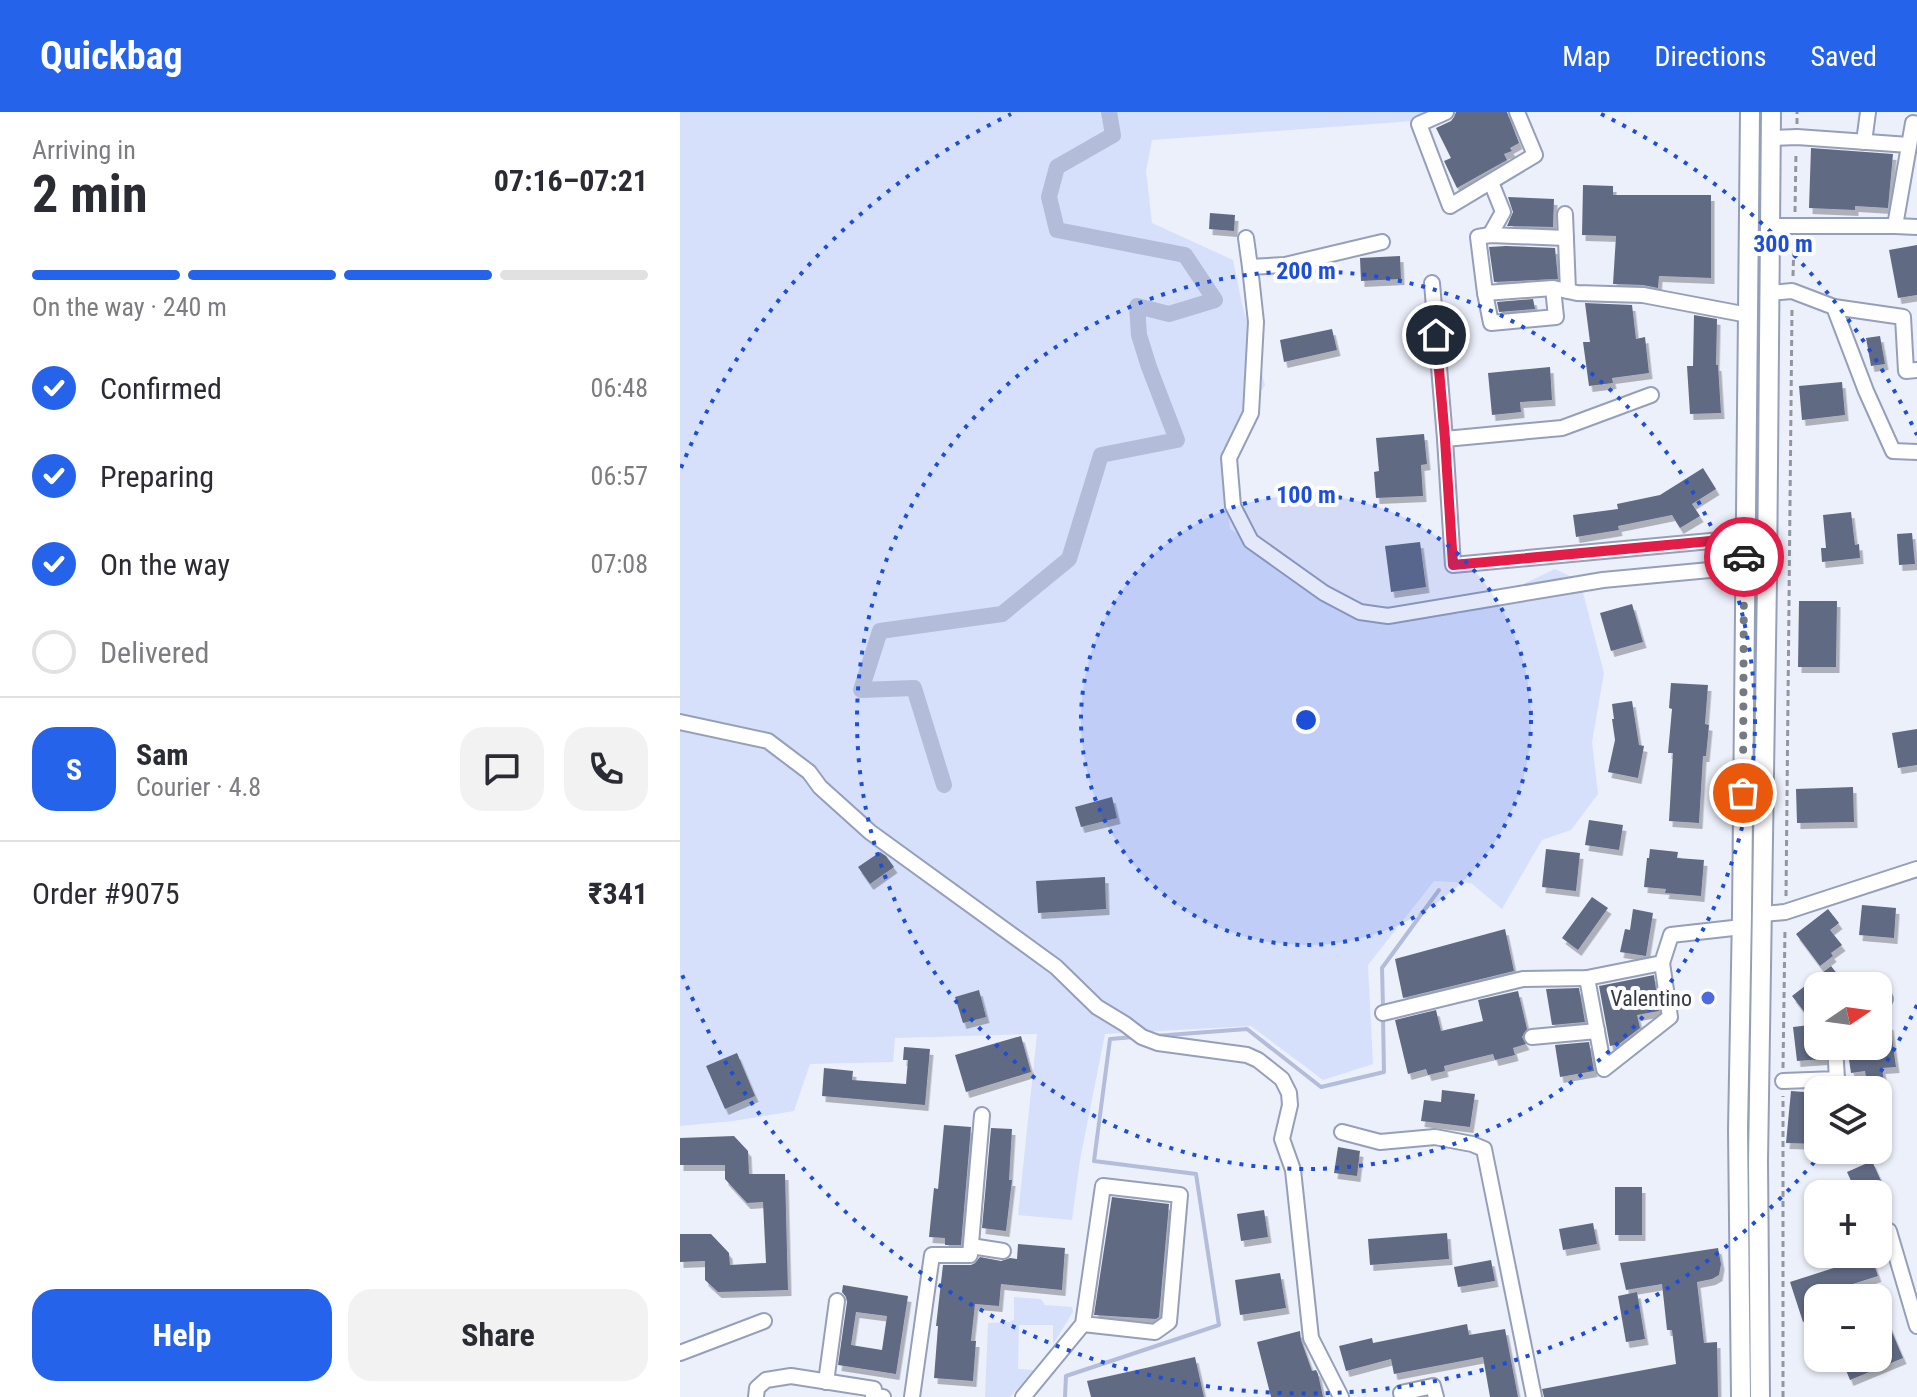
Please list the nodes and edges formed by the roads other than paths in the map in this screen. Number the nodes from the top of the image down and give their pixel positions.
1 (1446, 112) edge
2 (1517, 112) edge
3 (1750, 112) edge
4 (1771, 112) edge
5 (1868, 112) edge
6 (1917, 124) edge
7 (1771, 138) junction
8 (1864, 142) junction
9 (1909, 145) junction
10 (1491, 182) junction
11 (1565, 214) dead end
12 (1769, 226) junction
13 (1895, 226) junction
14 (1917, 227) edge
15 (1490, 235) junction
16 (1246, 238) dead end
17 (1566, 238) junction
18 (1382, 242) dead end
19 (1250, 267) junction
20 (1432, 283) dead end
21 (1560, 289) junction
22 (1485, 293) junction
23 (1769, 293) junction
24 (1834, 307) junction
25 (1748, 315) junction
26 (1910, 315) edge
27 (1917, 370) edge
28 (1651, 395) dead end
29 (1445, 439) junction
30 (1917, 452) edge
31 (1744, 545) junction
32 (1738, 574) junction
33 (1767, 580) junction
34 (680, 722) edge
35 (1917, 869) edge
36 (1762, 914) junction
37 (1742, 921) junction
38 (1662, 963) junction
39 (1587, 978) junction
40 (1383, 1013) dead end
41 (1597, 1031) junction
42 (1532, 1037) dead end
43 (1836, 1060) edge
44 (1783, 1081) road end
45 (982, 1115) dead end
46 (1342, 1132) dead end
47 (1892, 1241) edge
48 (971, 1246) junction
49 (1003, 1251) dead end
50 (837, 1301) dead end
51 (764, 1321) dead end
52 (1083, 1324) junction
53 (1917, 1326) edge
54 (680, 1353) edge
55 (826, 1382) junction
56 (1401, 1393) dead end
57 (756, 1397) edge
58 (876, 1397) edge
59 (912, 1397) edge
60 (1023, 1397) edge
61 (1341, 1397) edge
62 (1436, 1397) edge
63 (1534, 1397) edge
64 (1741, 1397) edge
65 (1760, 1397) edge

1 - 10 street
2 - 10 street
3 - 25 main road
4 - 7 main road
5 - 8 street
6 - 9 street
7 - 8 street
7 - 12 main road
8 - 9 street
9 - 13 street
10 - 15 street
11 - 17 street
12 - 13 street
12 - 23 main road
13 - 14 street
15 - 17 street
15 - 22 street
16 - 19 street
17 - 21 street
18 - 19 street
19 - 32 street
20 - 29 street
21 - 22 street
21 - 22 street
21 - 25 street
23 - 24 street
23 - 33 main road
24 - 26 street
24 - 30 street
25 - 31 main road
26 - 27 street
28 - 29 street
29 - 31 street
31 - 32 main road
32 - 33 main road
32 - 37 main road
33 - 36 main road
34 - 61 street
35 - 36 street
36 - 37 main road
36 - 65 main road
37 - 38 street
37 - 64 main road
38 - 39 street
38 - 41 street
39 - 40 street
39 - 41 street
41 - 42 street
43 - 44 street
45 - 48 street
46 - 63 street
47 - 53 street
48 - 49 street
48 - 59 street
50 - 55 street
51 - 54 street
52 - 52 street
52 - 60 street
55 - 57 street
55 - 58 street
56 - 62 street

